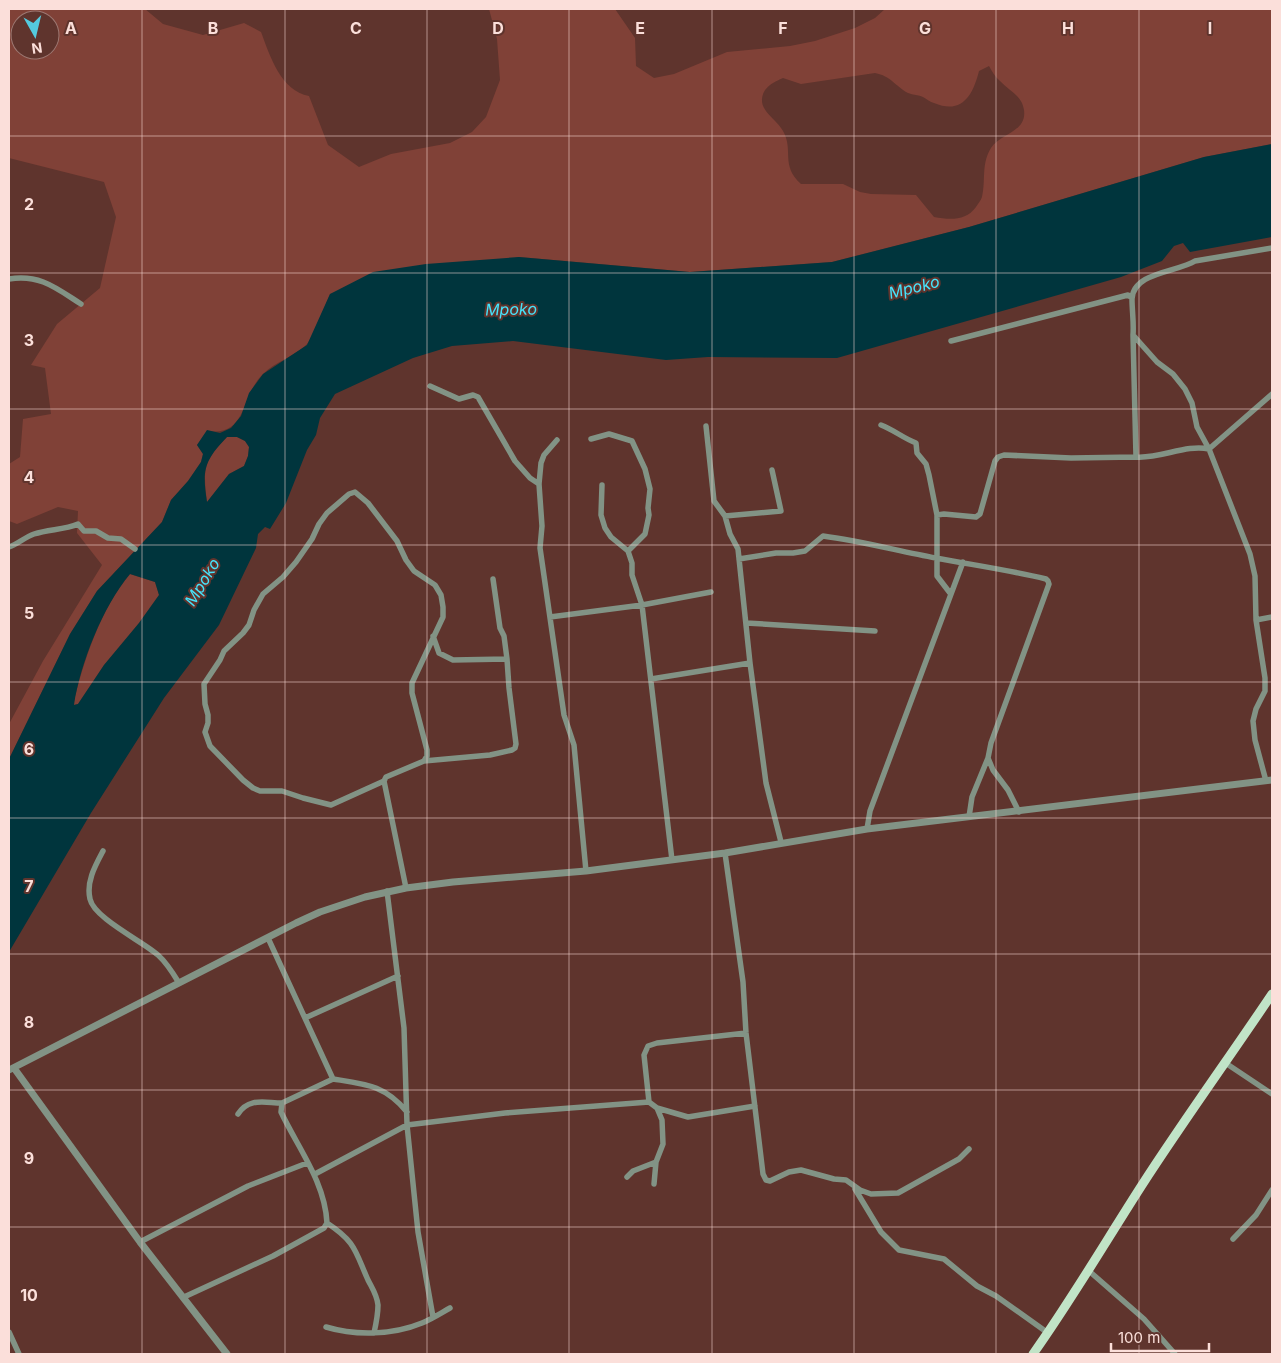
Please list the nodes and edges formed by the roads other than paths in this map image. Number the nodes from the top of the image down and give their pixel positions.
1 (1272, 248) edge
2 (9, 278) edge
3 (1132, 298) junction
4 (81, 304) dead end
5 (1134, 335) junction
6 (951, 341) dead end
7 (430, 386) dead end
8 (1272, 394) edge
9 (881, 425) dead end
10 (706, 426) dead end
11 (591, 439) dead end
12 (557, 440) dead end
13 (1209, 449) junction
14 (1136, 457) junction
15 (772, 470) dead end
16 (539, 484) junction
17 (602, 485) dead end
18 (937, 515) junction
19 (725, 516) junction
20 (9, 547) edge
21 (135, 549) dead end
22 (628, 551) junction
23 (936, 558) junction
24 (739, 559) junction
25 (963, 562) junction
26 (493, 579) dead end
27 (711, 592) dead end
28 (950, 593) junction
29 (642, 604) junction
30 (550, 617) junction
31 (1272, 617) edge
32 (1256, 620) junction
33 (746, 623) junction
34 (875, 631) dead end
35 (433, 636) junction
36 (507, 659) junction
37 (750, 663) junction
38 (651, 679) junction
39 (1269, 690) edge
40 (988, 758) junction
41 (424, 761) junction
42 (1269, 780) edge
43 (384, 782) junction
44 (1019, 812) junction
45 (969, 817) junction
46 (867, 829) junction
47 (781, 842) junction
48 (102, 851) dead end
49 (725, 852) junction
50 (672, 860) junction
51 (586, 871) junction
52 (406, 888) junction
53 (388, 891) junction
54 (268, 938) junction
55 (398, 976) junction
56 (179, 983) junction
57 (1272, 994) edge
58 (305, 1018) junction
59 (746, 1033) junction
60 (1224, 1062) junction
61 (11, 1069) edge
62 (333, 1079) junction
63 (1272, 1094) edge
64 (649, 1102) junction
65 (282, 1103) junction
66 (755, 1106) junction
67 (657, 1108) junction
68 (407, 1112) junction
69 (238, 1114) dead end
70 (407, 1125) junction
71 (970, 1149) dead end
72 (656, 1162) junction
73 (308, 1163) junction
74 (315, 1174) junction
75 (627, 1177) dead end
76 (850, 1182) junction
77 (654, 1184) dead end
78 (1272, 1190) edge
79 (328, 1223) junction
80 (1233, 1238) dead end
81 (140, 1242) junction
82 (1089, 1271) junction
83 (184, 1297) junction
84 (450, 1308) dead end
85 (433, 1317) junction
86 (326, 1328) dead end
87 (9, 1332) edge
88 (374, 1333) junction
89 (1048, 1333) junction
90 (19, 1354) edge
91 (226, 1354) edge
92 (1033, 1354) edge
93 (1175, 1354) edge

1 - 3 street
2 - 4 street
3 - 5 street
3 - 6 street
5 - 13 street
5 - 14 street
7 - 16 street
8 - 13 street
9 - 18 street
10 - 19 street
11 - 22 street
12 - 16 street
13 - 14 street
13 - 32 street
14 - 18 street
15 - 19 street
16 - 30 street
17 - 22 street
18 - 23 street
19 - 24 street
20 - 21 street
22 - 29 street
23 - 24 street
23 - 25 street
23 - 28 street
24 - 33 street
25 - 28 street
25 - 40 street
26 - 36 street
27 - 29 street
28 - 46 street
29 - 30 street
29 - 38 street
30 - 51 street
31 - 32 street
32 - 39 street
33 - 34 street
33 - 37 street
35 - 36 street
35 - 41 street
35 - 43 street
36 - 41 street
37 - 38 street
37 - 47 street
38 - 50 street
39 - 42 street
40 - 44 street
40 - 45 street
41 - 43 street
42 - 44 street
43 - 52 street
44 - 45 street
45 - 46 street
46 - 47 street
47 - 49 street
48 - 56 street
49 - 50 street
49 - 59 street
50 - 51 street
51 - 52 street
52 - 53 street
53 - 54 street
53 - 55 street
54 - 56 street
54 - 58 street
55 - 58 street
55 - 68 street
56 - 61 street
57 - 60 main road
58 - 62 street
59 - 64 street
59 - 66 street
60 - 63 street
60 - 82 main road
61 - 81 street
62 - 65 street
62 - 68 street
64 - 67 street
64 - 70 street
65 - 69 street
65 - 73 street
66 - 67 street
66 - 76 street
67 - 72 street
68 - 70 street
70 - 74 street
70 - 85 street
71 - 76 street
72 - 75 street
72 - 77 street
73 - 74 street
73 - 81 street
74 - 79 street
76 - 89 street
78 - 80 street
79 - 83 street
79 - 88 street
81 - 83 street
82 - 89 main road
82 - 93 street
83 - 91 street
84 - 85 street
85 - 88 street
86 - 88 street
87 - 90 street
89 - 92 main road

